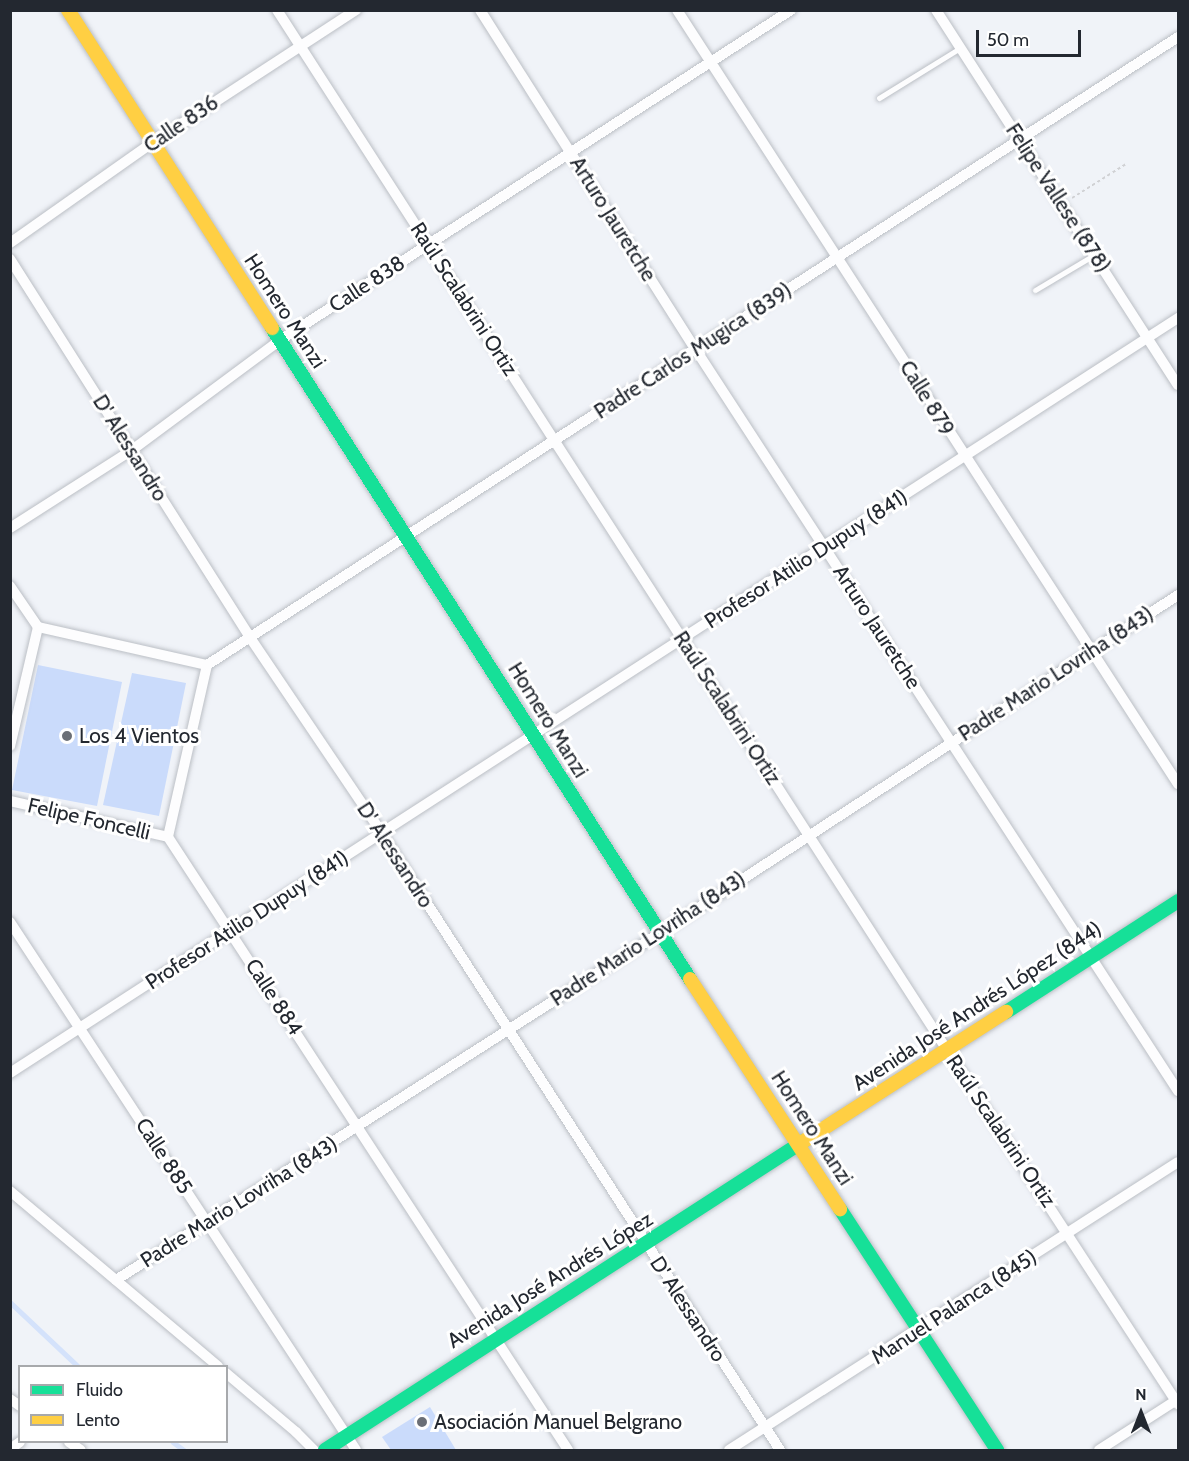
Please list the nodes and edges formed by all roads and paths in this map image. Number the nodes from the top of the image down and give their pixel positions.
1 (68, 10) edge
2 (278, 10) edge
3 (356, 10) edge
4 (480, 10) edge
5 (677, 10) edge
6 (791, 10) edge
7 (936, 10) edge
8 (1179, 37) edge
9 (300, 45) junction
10 (960, 48) junction
11 (711, 63) junction
12 (879, 98) dead end
13 (1021, 139) junction
14 (152, 143) junction
15 (570, 152) junction
16 (1126, 164) dead end
17 (1062, 204) junction
18 (10, 243) edge
19 (428, 244) junction
20 (1094, 255) junction
21 (837, 257) junction
22 (10, 259) edge
23 (1035, 290) dead end
24 (1179, 318) edge
25 (1148, 338) junction
26 (279, 341) junction
27 (696, 350) junction
28 (1179, 385) edge
29 (555, 441) junction
30 (132, 450) junction
31 (964, 457) junction
32 (10, 528) edge
33 (407, 537) junction
34 (826, 548) junction
35 (10, 586) edge
36 (1179, 595) edge
37 (38, 627) junction
38 (682, 638) junction
39 (251, 639) junction
40 (1091, 652) junction
41 (207, 665) junction
42 (533, 736) junction
43 (950, 742) junction
44 (10, 746) edge
45 (1179, 784) edge
46 (10, 801) edge
47 (381, 832) junction
48 (810, 835) junction
49 (168, 837) junction
50 (1179, 901) edge
51 (10, 922) edge
52 (232, 932) junction
53 (660, 933) junction
54 (1089, 957) junction
55 (80, 1027) junction
56 (507, 1029) junction
57 (947, 1050) junction
58 (10, 1073) edge
59 (1179, 1091) edge
60 (358, 1126) junction
61 (799, 1146) junction
62 (1179, 1162) edge
63 (10, 1191) edge
64 (208, 1223) junction
65 (1068, 1233) junction
66 (646, 1244) junction
67 (116, 1280) junction
68 (917, 1332) junction
69 (495, 1340) junction
70 (217, 1365) edge
71 (228, 1375) edge
72 (1178, 1401) edge
73 (765, 1427) junction
74 (347, 1436) junction
75 (314, 1450) edge
76 (325, 1450) edge
77 (356, 1450) edge
78 (568, 1450) edge
79 (729, 1450) edge
80 (780, 1450) edge
81 (996, 1450) edge
82 (1099, 1450) edge

1 - 14 street, Homero Manzi
2 - 9 street, Raúl Scalabrini Ortiz
3 - 9 street, Calle 836
4 - 15 street, Arturo Jauretche
5 - 11 street, Calle 879
6 - 11 street, Calle 838
7 - 10 street, Felipe Vallese (878)
8 - 13 street, Padre Carlos Mugica (839)
9 - 14 street, Calle 836
9 - 19 street, Raúl Scalabrini Ortiz
10 - 12 lane
10 - 13 street, Felipe Vallese (878)
11 - 15 street, Calle 838
11 - 21 street, Calle 879
13 - 17 street, Felipe Vallese (878)
13 - 21 street, Padre Carlos Mugica (839)
14 - 18 street, Calle 836
14 - 26 street, Homero Manzi
15 - 19 street, Calle 838
15 - 27 street, Arturo Jauretche
16 - 17 path
17 - 20 street, Felipe Vallese (878)
19 - 26 street, Calle 838
19 - 29 street, Raúl Scalabrini Ortiz
20 - 23 lane
20 - 25 street, Felipe Vallese (878)
21 - 27 street, Padre Carlos Mugica (839)
21 - 31 street, Calle 879
22 - 30 street, D' Alessandro
24 - 25 street, Profesor Atilio Dupuy (841)
25 - 28 street, Felipe Vallese (878)
25 - 31 street, Profesor Atilio Dupuy (841)
26 - 30 street, Calle 838
26 - 33 street, Homero Manzi
27 - 29 street, Padre Carlos Mugica (839)
27 - 34 street, Arturo Jauretche
29 - 33 street, Padre Carlos Mugica (839)
29 - 38 street, Raúl Scalabrini Ortiz
30 - 32 street, Calle 838
30 - 39 street, D' Alessandro
31 - 34 street, Profesor Atilio Dupuy (841)
31 - 40 street, Calle 879
33 - 39 street, Padre Carlos Mugica (839)
33 - 42 street, Homero Manzi
34 - 38 street, Profesor Atilio Dupuy (841)
34 - 43 street, Arturo Jauretche
35 - 37 street
36 - 40 street, Padre Mario Lovriha (843)
37 - 41 street
37 - 44 street
38 - 42 street, Profesor Atilio Dupuy (841)
38 - 48 street, Raúl Scalabrini Ortiz
39 - 41 street, Padre Carlos Mugica (839)
39 - 47 street, D' Alessandro
40 - 43 street, Padre Mario Lovriha (843)
40 - 45 street, Calle 879
41 - 49 street
42 - 47 street, Profesor Atilio Dupuy (841)
42 - 53 street, Homero Manzi
43 - 48 street, Padre Mario Lovriha (843)
43 - 54 street, Arturo Jauretche
46 - 49 street, Felipe Foncelli
47 - 52 street, Profesor Atilio Dupuy (841)
47 - 56 street, D' Alessandro
48 - 53 street, Padre Mario Lovriha (843)
48 - 57 street, Raúl Scalabrini Ortiz
49 - 52 street, Calle 884
50 - 54 street, Avenida José Andrés López (844)
51 - 55 street, Calle 885
52 - 55 street, Profesor Atilio Dupuy (841)
52 - 60 street, Calle 884
53 - 56 street, Padre Mario Lovriha (843)
53 - 61 street, Homero Manzi
54 - 57 street, Avenida José Andrés López (844)
54 - 59 street, Arturo Jauretche
55 - 58 street, Profesor Atilio Dupuy (841)
55 - 64 street, Calle 885
56 - 60 street, Padre Mario Lovriha (843)
56 - 66 street, D' Alessandro
57 - 61 street, Avenida José Andrés López (844)
57 - 65 street, Raúl Scalabrini Ortiz
60 - 64 street, Padre Mario Lovriha (843)
60 - 69 street, Calle 884
61 - 66 street, Avenida José Andrés López
61 - 68 street, Homero Manzi
62 - 65 street, Manuel Palanca (845)
63 - 67 street
64 - 67 street, Padre Mario Lovriha (843)
64 - 74 street, Calle 885
65 - 68 street, Manuel Palanca (845)
65 - 72 street, Raúl Scalabrini Ortiz
66 - 69 street, Avenida José Andrés López
66 - 73 street, D' Alessandro
67 - 70 street
68 - 73 street, Manuel Palanca (845)
68 - 81 street, Homero Manzi
69 - 74 street, Avenida José Andrés López
69 - 78 street, Calle 884
71 - 75 street
72 - 82 street
73 - 79 street, Manuel Palanca (845)
73 - 80 street, D' Alessandro
74 - 76 street, Avenida José Andrés López
74 - 77 street, Calle 885

